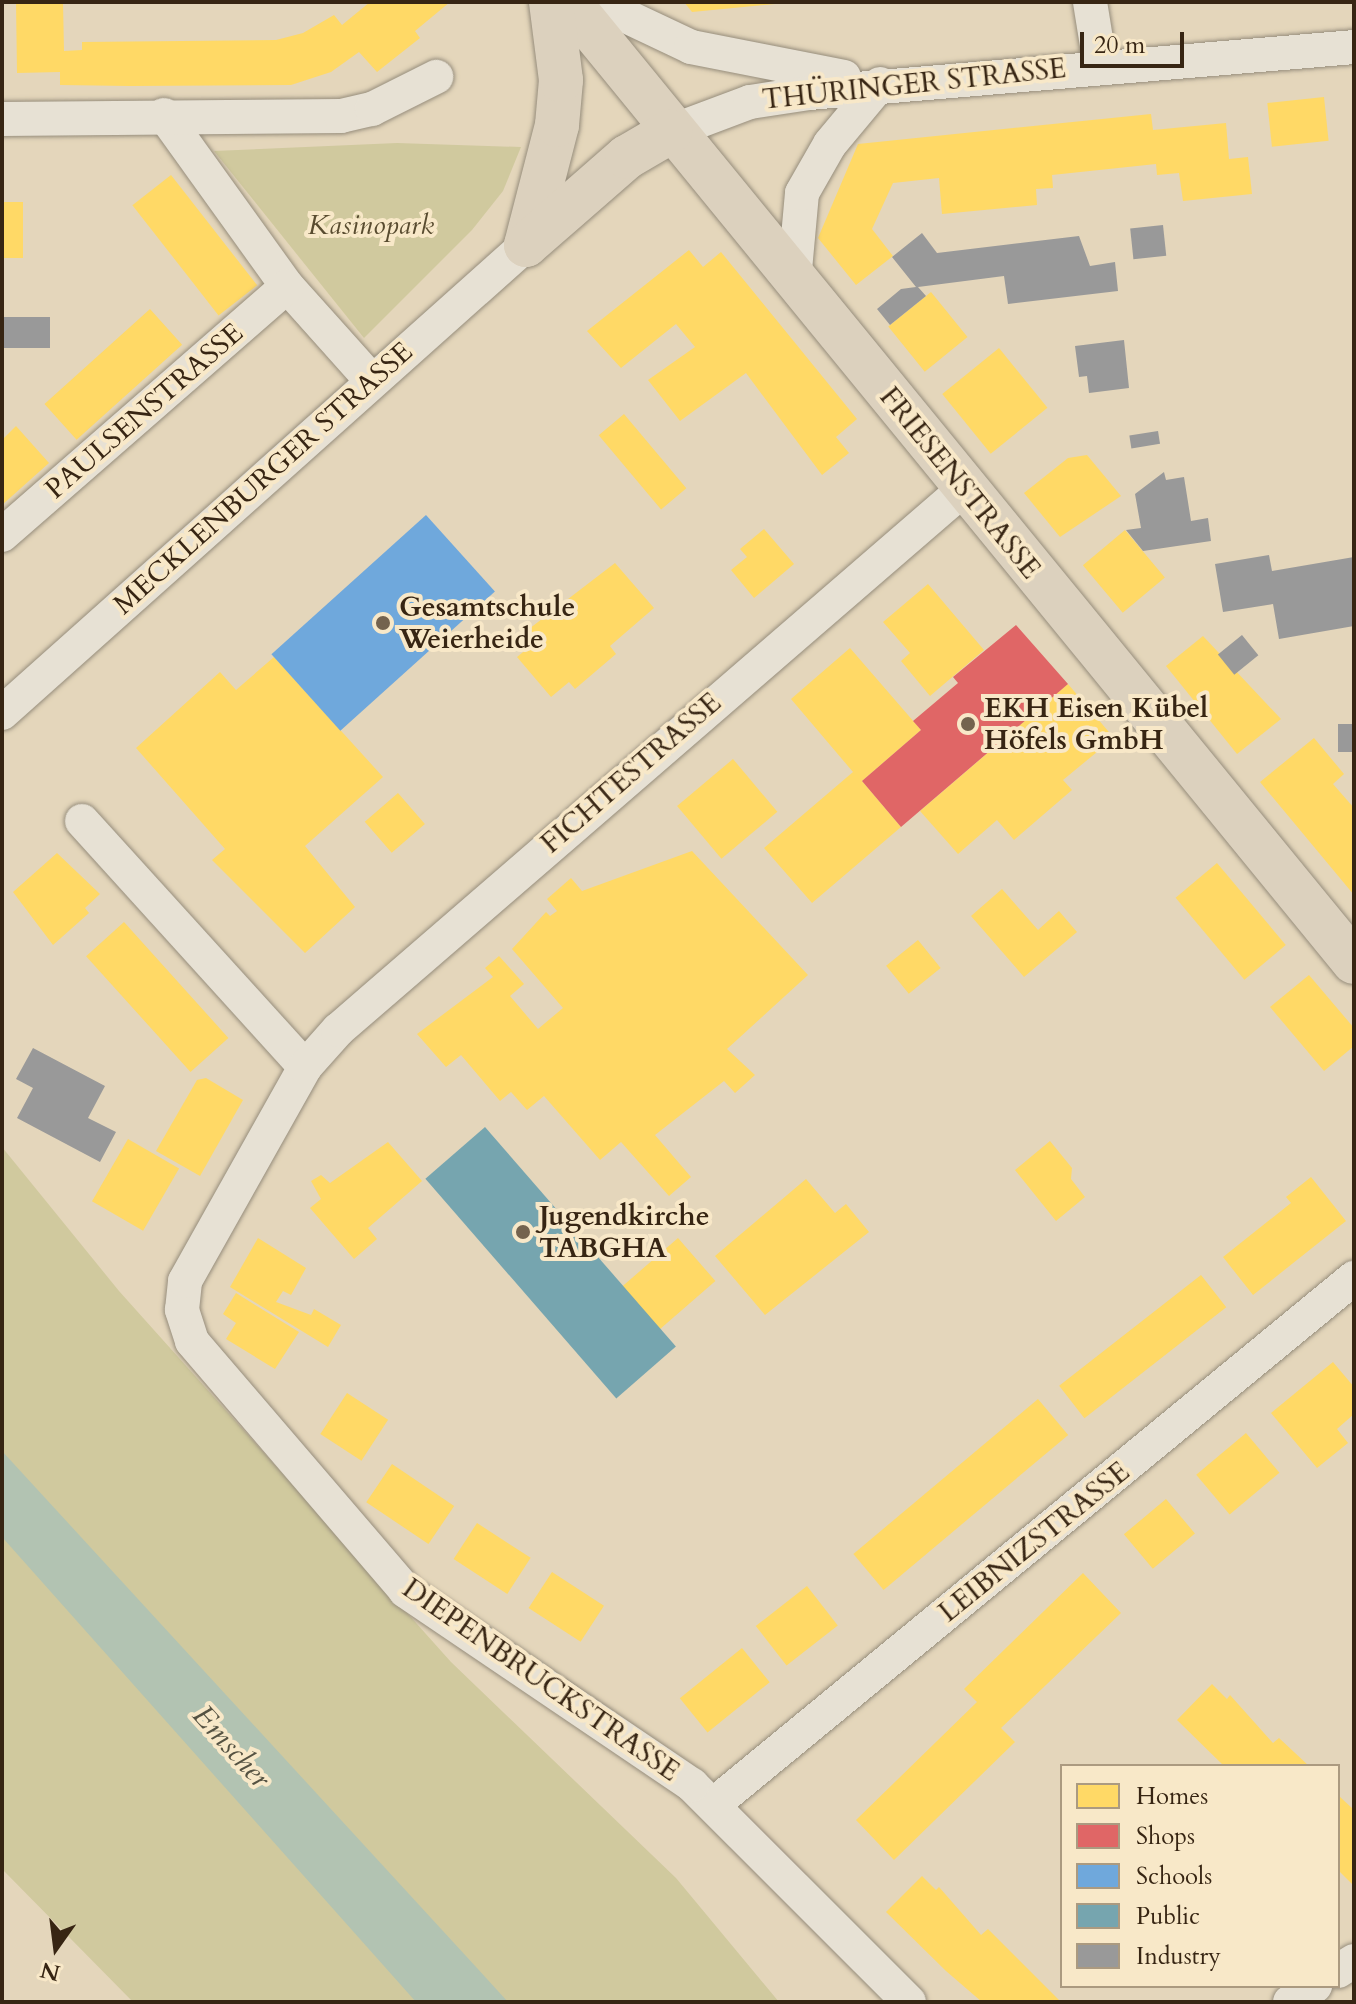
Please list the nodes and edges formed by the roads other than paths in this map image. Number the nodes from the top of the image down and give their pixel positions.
1 (551, 2) edge
2 (569, 2) edge
3 (596, 2) edge
4 (1090, 2) edge
5 (1354, 47) edge
6 (1100, 64) junction
7 (436, 77) dead end
8 (880, 84) junction
9 (164, 115) junction
10 (2, 119) edge
11 (670, 132) junction
12 (526, 245) junction
13 (794, 281) junction
14 (287, 286) junction
15 (372, 381) junction
16 (965, 488) junction
17 (2, 535) edge
18 (2, 713) edge
19 (82, 821) dead end
20 (1354, 962) edge
21 (305, 1067) junction
22 (1354, 1278) edge
23 (192, 1341) joint
24 (713, 1805) junction
25 (1312, 1988) edge
26 (909, 2002) edge
27 (1290, 2002) edge

1 - 12 main road
2 - 11 main road, FRIESENSTRASSE
3 - 8 street
4 - 6 street
5 - 6 street, THÜRINGER STRASSE
6 - 8 street, THÜRINGER STRASSE
7 - 9 street
8 - 11 street, THÜRINGER STRASSE
8 - 13 street
9 - 10 street
9 - 14 street
11 - 12 main road, MECKLENBURGER STRASSE
11 - 13 main road, FRIESENSTRASSE
12 - 15 street, MECKLENBURGER STRASSE
13 - 16 main road, FRIESENSTRASSE
14 - 15 street
14 - 17 street, PAULSENSTRASSE
15 - 18 street, MECKLENBURGER STRASSE
16 - 20 main road, FRIESENSTRASSE
16 - 21 street, FICHTESTRASSE
19 - 21 street
21 - 23 street, FICHTESTRASSE
22 - 24 street, LEIBNIZSTRASSE
23 - 24 street, DIEPENBRUCKSTRASSE
24 - 26 street, DIEPENBRUCKSTRASSE
25 - 27 street

